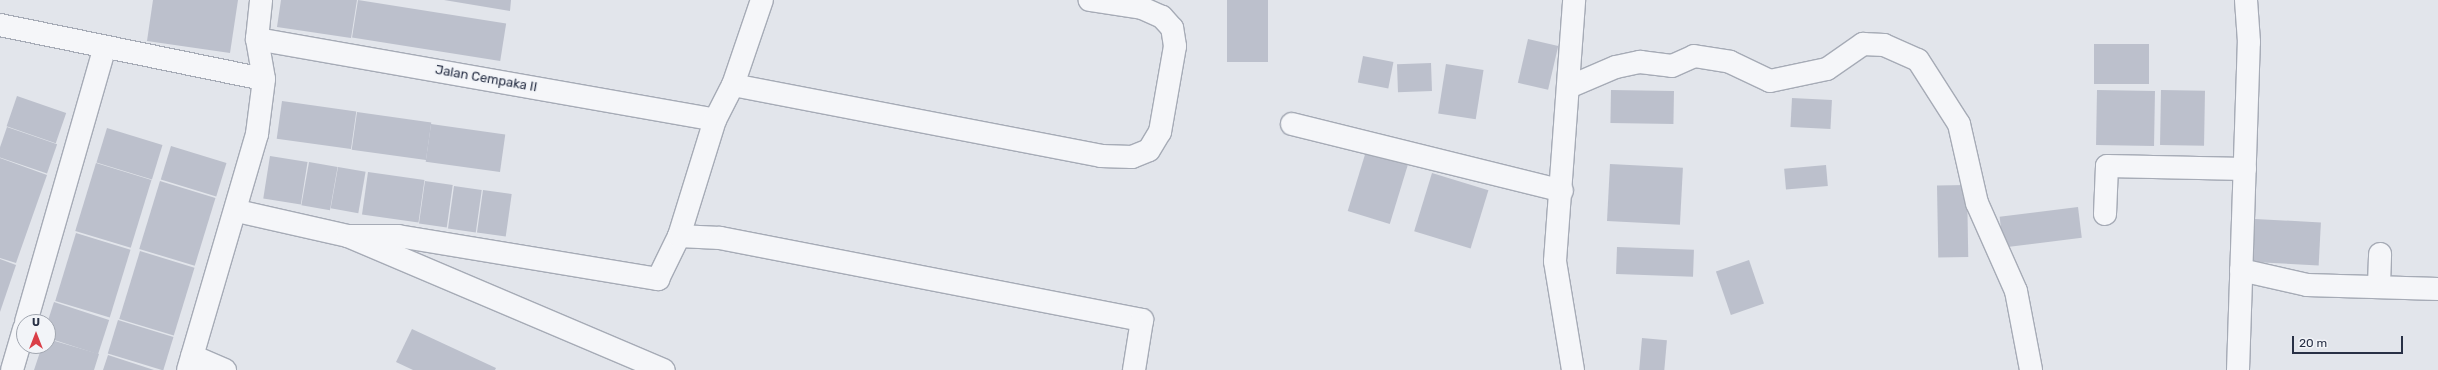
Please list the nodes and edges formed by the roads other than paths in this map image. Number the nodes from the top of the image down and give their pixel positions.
1 (261, 0) edge
2 (762, 0) edge
3 (1090, 0) edge
4 (1574, 0) edge
5 (2246, 0) edge
6 (0, 25) edge
7 (257, 39) junction
8 (105, 47) junction
9 (264, 79) junction
10 (732, 85) junction
11 (1570, 87) junction
12 (715, 120) junction
13 (1292, 124) dead end
14 (2245, 168) junction
15 (1562, 190) junction
16 (237, 211) junction
17 (2105, 214) dead end
18 (348, 236) junction
19 (679, 236) junction
20 (2380, 254) dead end
21 (2241, 270) junction
22 (2380, 285) junction
23 (2438, 290) edge
24 (28, 314) edge
25 (17, 354) edge
26 (190, 363) edge
27 (12, 370) edge
28 (225, 370) edge
29 (664, 370) edge
30 (1134, 370) edge
31 (1573, 370) edge
32 (2031, 370) edge
33 (2238, 370) edge

1 - 7 street
2 - 10 street
3 - 10 street
4 - 11 street
5 - 14 street
6 - 8 street
7 - 9 street
7 - 12 street, Jalan Cempaka II
8 - 9 street
8 - 24 street
9 - 16 street
10 - 12 street
11 - 15 street
11 - 32 street
12 - 19 street
13 - 15 street
14 - 17 street
14 - 21 street
15 - 31 street
16 - 18 street
16 - 26 street
18 - 19 street
18 - 29 street
19 - 30 street
20 - 22 street
21 - 22 street
21 - 33 street
22 - 23 street
25 - 27 street
26 - 28 street

